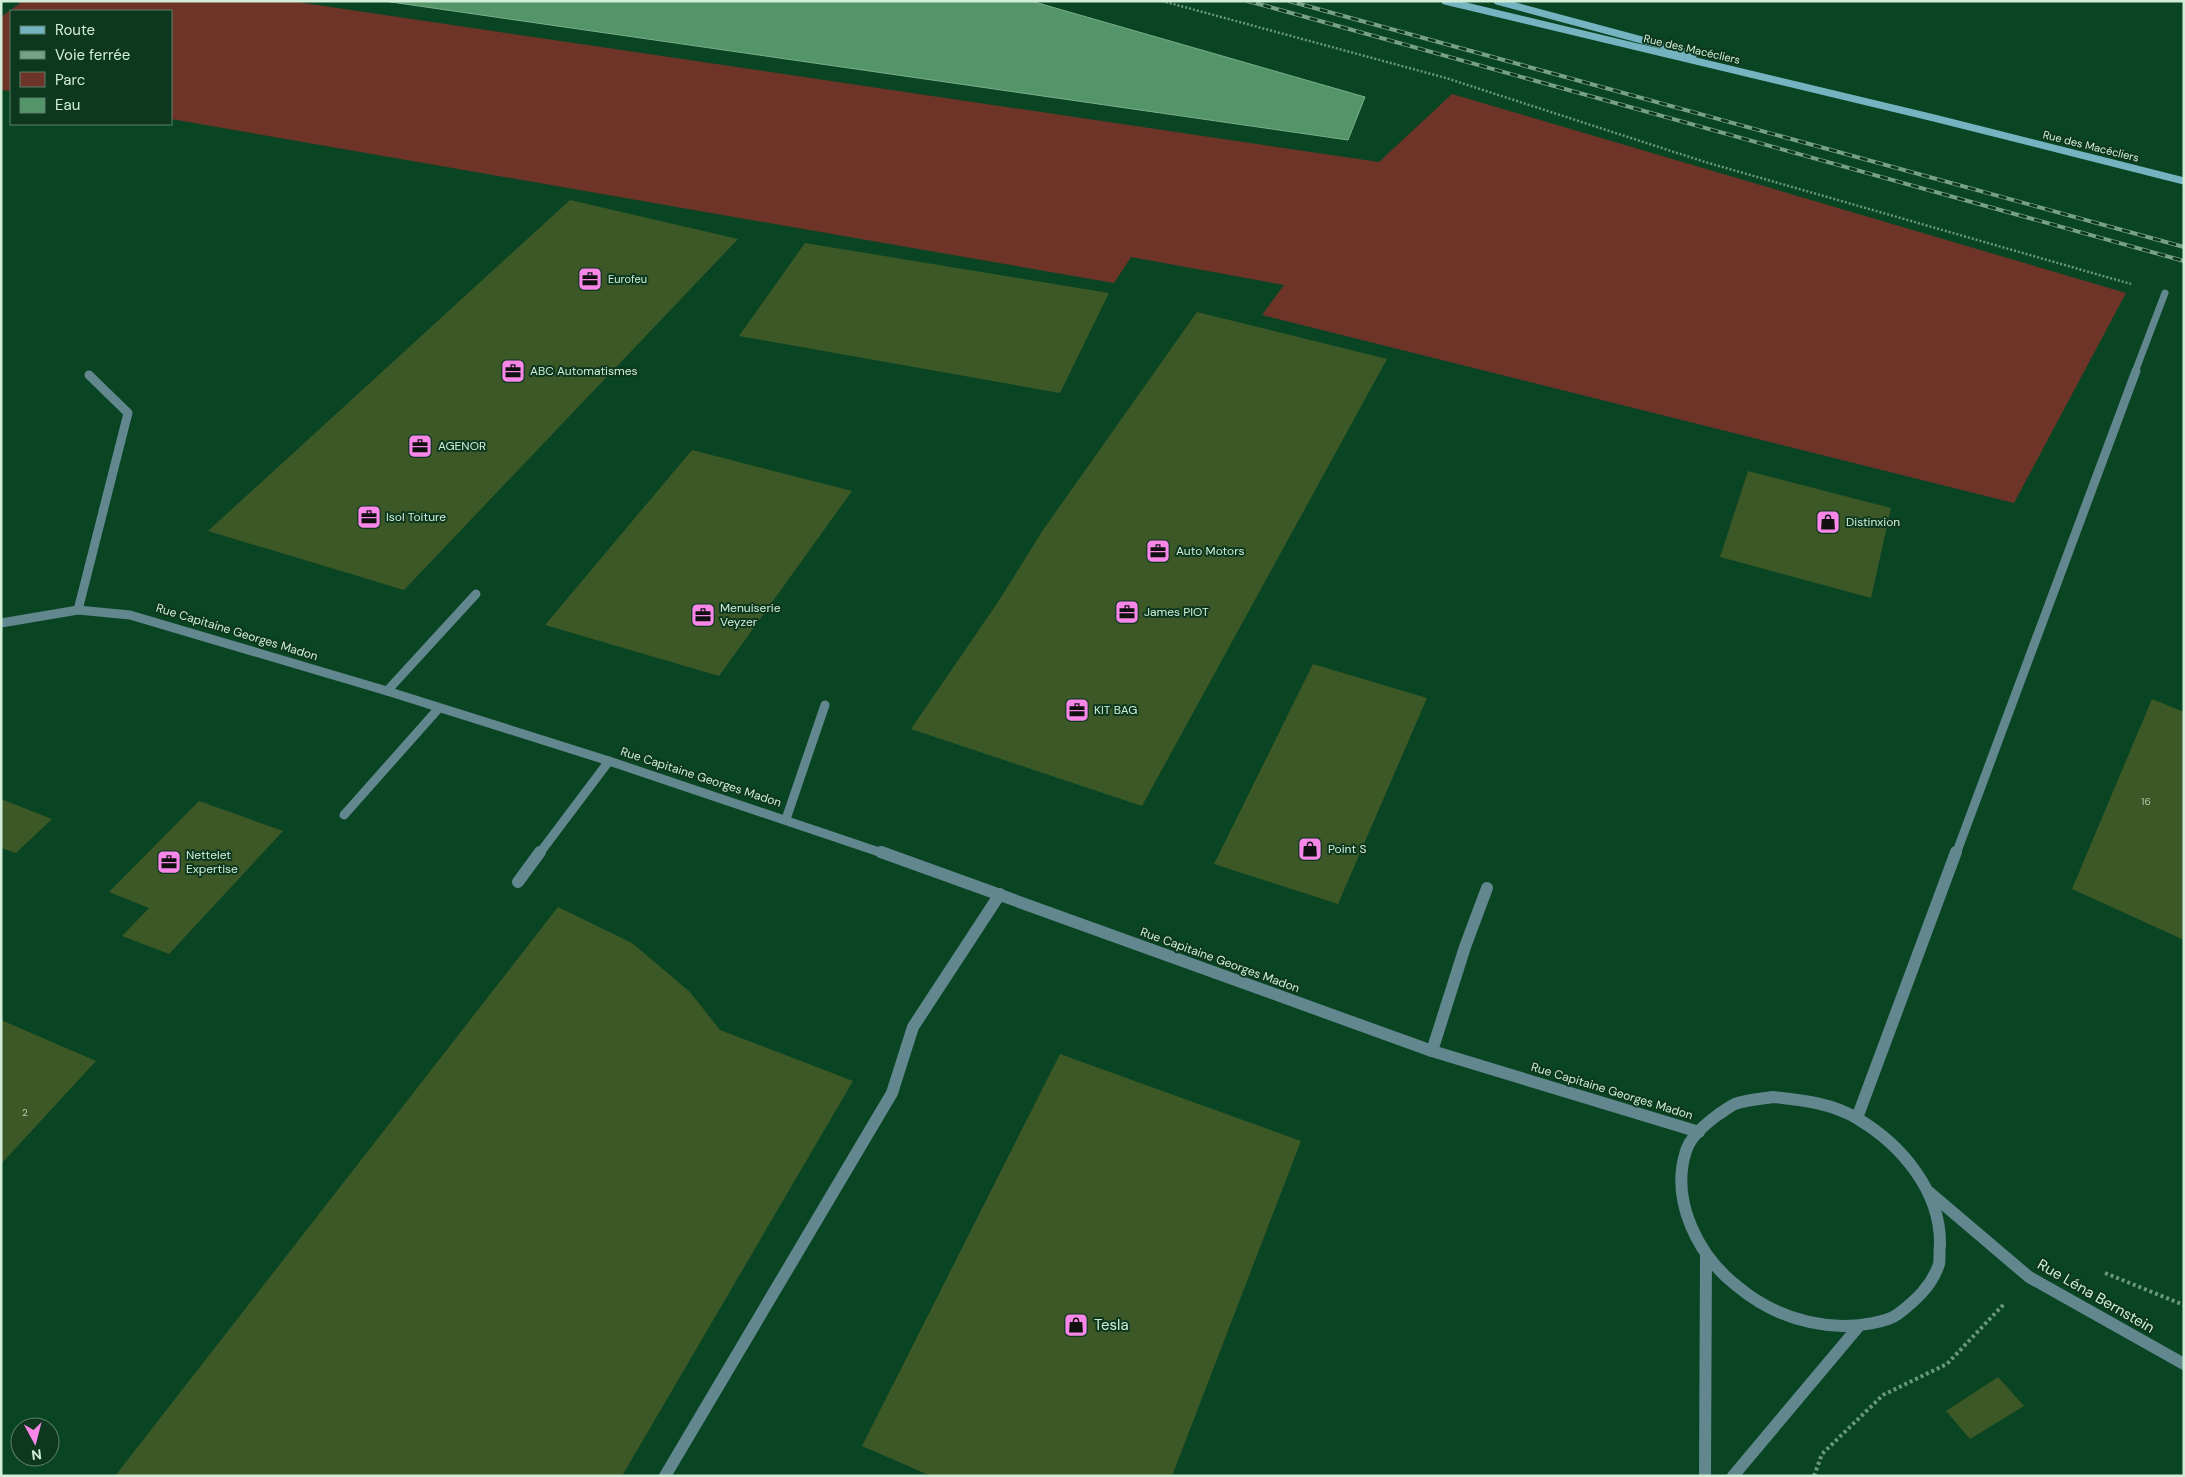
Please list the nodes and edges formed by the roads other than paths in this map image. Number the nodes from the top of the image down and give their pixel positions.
1 (1445, 1) edge
2 (1497, 1) edge
3 (1934, 118) junction
4 (2184, 181) edge
5 (2165, 293) road end
6 (89, 375) dead end
7 (476, 594) dead end
8 (78, 610) junction
9 (1, 623) edge
10 (387, 691) junction
11 (825, 705) dead end
12 (439, 708) junction
13 (609, 760) junction
14 (344, 815) dead end
15 (786, 819) junction
16 (518, 882) dead end
17 (1486, 888) dead end
18 (1000, 894) junction
19 (1432, 1051) junction
20 (1857, 1118) junction
21 (1699, 1132) junction
22 (1928, 1191) junction
23 (1706, 1254) junction
24 (1859, 1326) junction
25 (2184, 1364) edge
26 (665, 1476) edge
27 (1705, 1476) edge
28 (1733, 1476) edge

1 - 3 street, Rue des Macécliers
2 - 3 street, Rue des Macécliers
3 - 4 street, Rue des Macécliers
5 - 20 street
6 - 8 street
7 - 10 street
8 - 9 street, Rue Capitaine Georges Madon
8 - 10 street, Rue Capitaine Georges Madon
10 - 12 street, Rue Capitaine Georges Madon
11 - 15 street, Rue Capitaine Georges Madon
12 - 13 street, Rue Capitaine Georges Madon
12 - 14 street
13 - 15 street, Rue Capitaine Georges Madon
13 - 16 street, Rue Capitaine Georges Madon
15 - 18 street, Rue Capitaine Georges Madon
17 - 19 street
18 - 19 street, Rue Capitaine Georges Madon
18 - 26 street
19 - 21 street, Rue Capitaine Georges Madon
20 - 21 street
20 - 22 street
21 - 23 street
22 - 24 street
22 - 25 street, Rue Léna Bernstein
23 - 24 street
23 - 27 street
24 - 28 street

